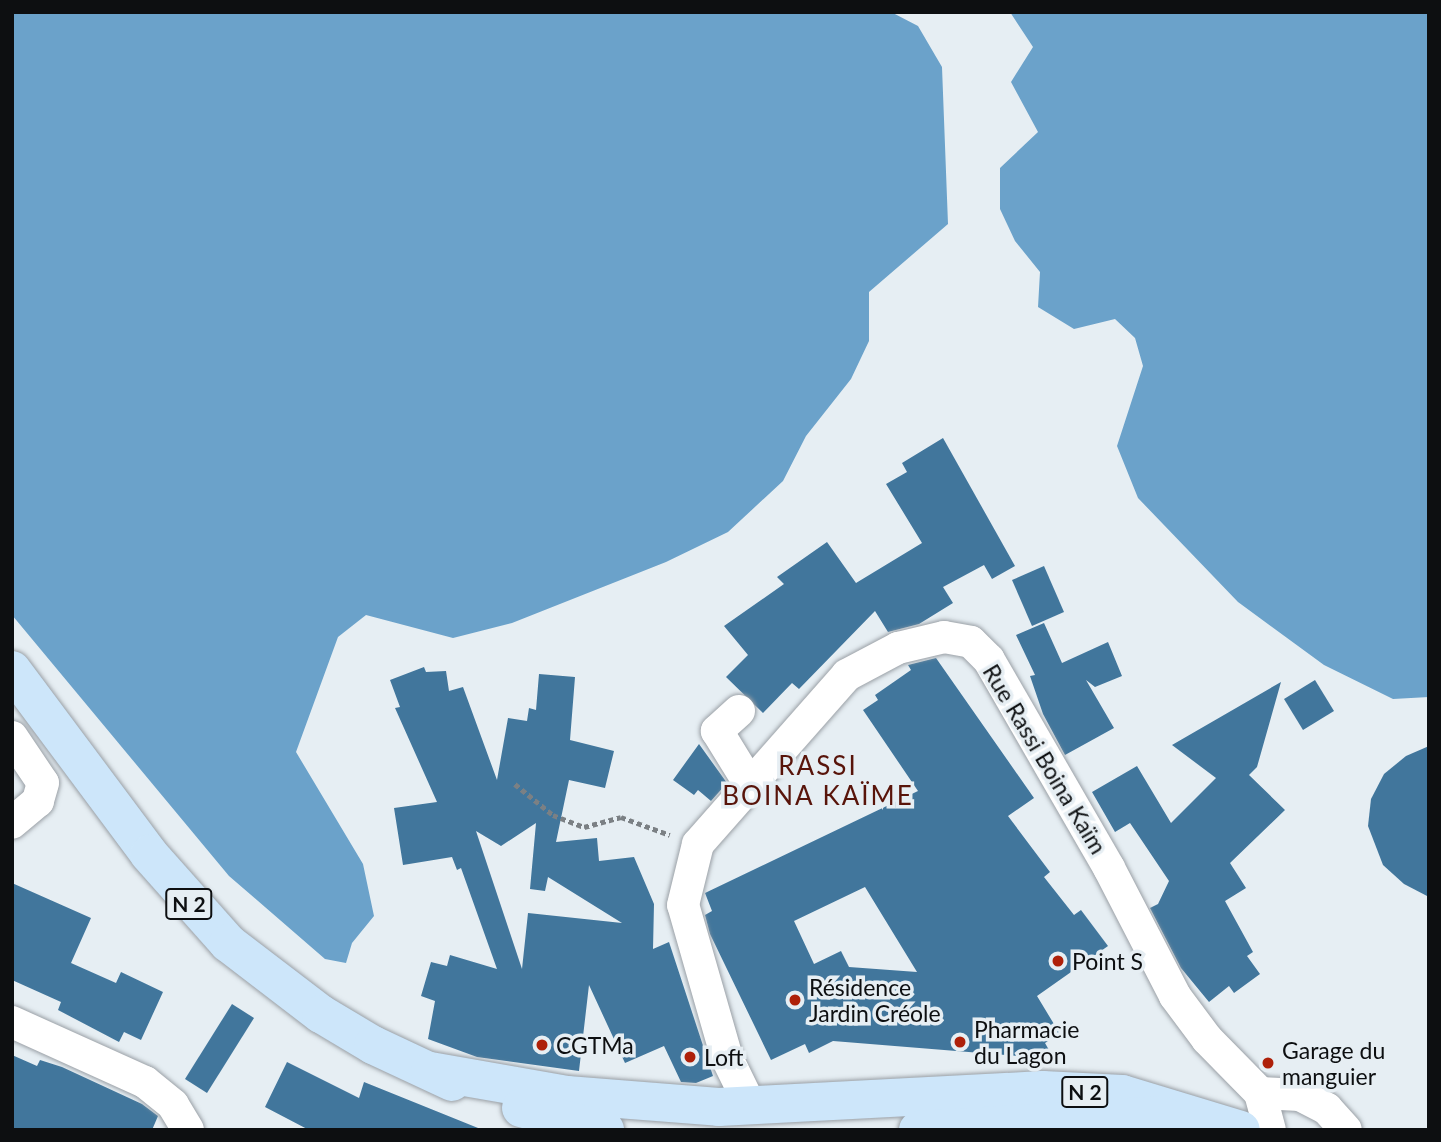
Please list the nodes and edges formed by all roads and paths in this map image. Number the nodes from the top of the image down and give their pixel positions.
1 (12, 670) edge
2 (739, 711) dead end
3 (12, 737) edge
4 (749, 783) junction
5 (515, 784) dead end
6 (12, 823) edge
7 (698, 844) junction
8 (12, 1022) edge
9 (429, 1071) junction
10 (1260, 1093) junction
11 (1178, 1113) junction
12 (753, 1118) edge
13 (188, 1130) edge
14 (605, 1130) edge
15 (712, 1130) edge
16 (918, 1130) edge
17 (1241, 1130) edge
18 (1270, 1130) edge
19 (1346, 1130) edge

1 - 9 main road, N 2
2 - 4 street
3 - 6 street
4 - 7 street, Rue Rassi Boina Kaïm
4 - 10 street, Rue Rassi Boina Kaïm
5 - 7 path
7 - 12 street, Rue Rassi Boina Kaïm
8 - 13 street
9 - 12 main road, N 2
9 - 14 main road, N 2
10 - 18 street, Rue Rassi Boina Kaïm
10 - 19 street
11 - 12 main road, N 2
11 - 16 main road, N 2
11 - 17 main road, N 2
12 - 15 main road, N 2

